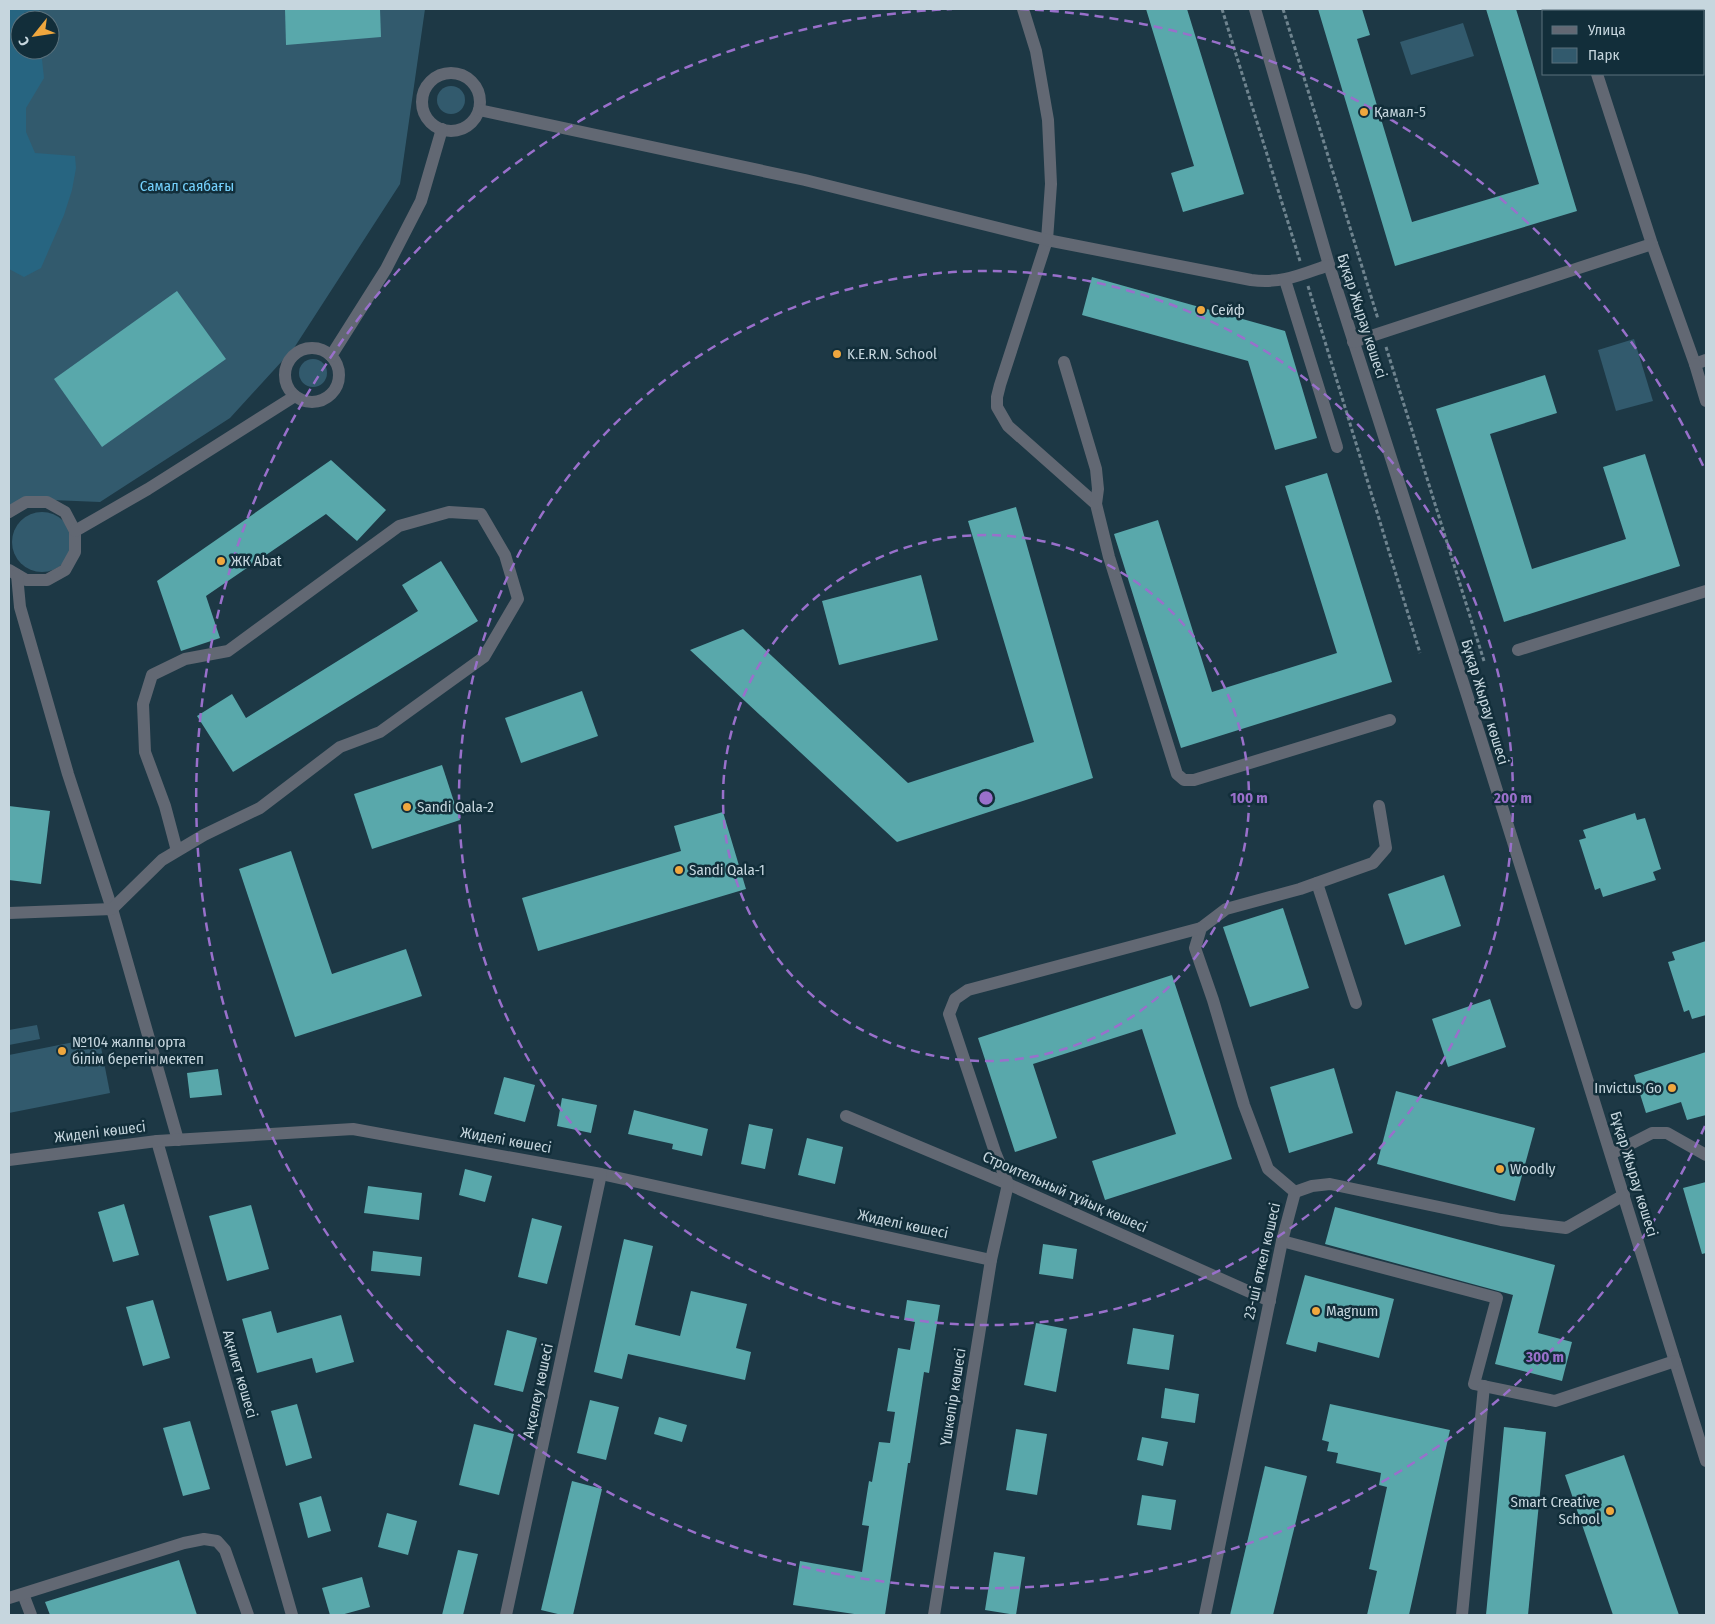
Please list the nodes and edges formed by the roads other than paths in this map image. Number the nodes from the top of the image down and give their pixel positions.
1 (1023, 9) edge
2 (1255, 9) edge
3 (1597, 75) edge
4 (479, 110) junction
5 (442, 129) junction
6 (1047, 240) junction
7 (1652, 244) junction
8 (1329, 265) junction
9 (1285, 280) junction
10 (1353, 342) junction
11 (331, 356) junction
12 (1064, 362) dead end
13 (1700, 362) edge
14 (295, 396) junction
15 (1706, 401) edge
16 (1337, 447) dead end
17 (1096, 504) junction
18 (9, 512) edge
19 (76, 531) junction
20 (13, 572) edge
21 (1706, 591) edge
22 (1518, 650) dead end
23 (1390, 720) dead end
24 (1379, 806) dead end
25 (177, 851) junction
26 (1317, 883) junction
27 (112, 909) junction
28 (9, 913) edge
29 (1201, 928) junction
30 (1356, 1003) dead end
31 (846, 1116) dead end
32 (178, 1140) junction
33 (157, 1141) junction
34 (1611, 1154) junction
35 (1706, 1154) edge
36 (9, 1160) edge
37 (601, 1174) junction
38 (1008, 1184) junction
39 (1295, 1192) junction
40 (1624, 1195) junction
41 (1282, 1241) junction
42 (991, 1260) junction
43 (1270, 1301) junction
44 (1675, 1361) junction
45 (1484, 1386) junction
46 (1700, 1422) edge
47 (1706, 1461) edge
48 (23, 1594) junction
49 (9, 1598) edge
50 (31, 1615) edge
51 (248, 1615) edge
52 (292, 1615) edge
53 (506, 1615) edge
54 (934, 1615) edge
55 (1205, 1615) edge
56 (1462, 1615) edge

1 - 6 street
2 - 8 street, Бұқар Жырау көшесі
3 - 7 street
4 - 5 street
4 - 5 street
4 - 6 street
5 - 11 street
6 - 9 street
6 - 17 street
7 - 10 street
7 - 13 street
8 - 9 street
8 - 10 street, Бұқар Жырау көшесі
9 - 16 street
10 - 34 street, Бұқар Жырау көшесі
11 - 14 street
11 - 14 street
12 - 17 street
13 - 15 street
14 - 19 street
17 - 23 street
18 - 19 street
19 - 20 street
20 - 27 street
21 - 22 street
24 - 26 street
25 - 25 street
25 - 27 street
26 - 29 street
26 - 30 street
27 - 28 street
27 - 32 street
29 - 38 street
29 - 39 street
31 - 38 street, Строительный тұйық көшесі
32 - 33 street, Жиделі көшесі
32 - 37 street, Жиделі көшесі
33 - 36 street, Жиделі көшесі
33 - 52 street, Ақниет көшесі
34 - 35 street
34 - 40 street, Бұқар Жырау көшесі
37 - 42 street, Жиделі көшесі
37 - 53 street, Ақселеу көшесі
38 - 42 street, Үшкөпір көшесі
38 - 43 street, Строительный тұйық көшесі
39 - 40 street, 23-ші өткел көшесі
39 - 41 street, 23-ші өткел көшесі
40 - 44 street, Бұқар Жырау көшесі
41 - 43 street, 23-ші өткел көшесі
41 - 45 street
42 - 54 street, Үшкөпір көшесі
43 - 55 street, 23-ші өткел көшесі
44 - 45 street
44 - 46 street, Бұқар Жырау көшесі
45 - 56 street
46 - 47 street, Бұқар Жырау көшесі
48 - 49 street
48 - 50 street
48 - 51 street

